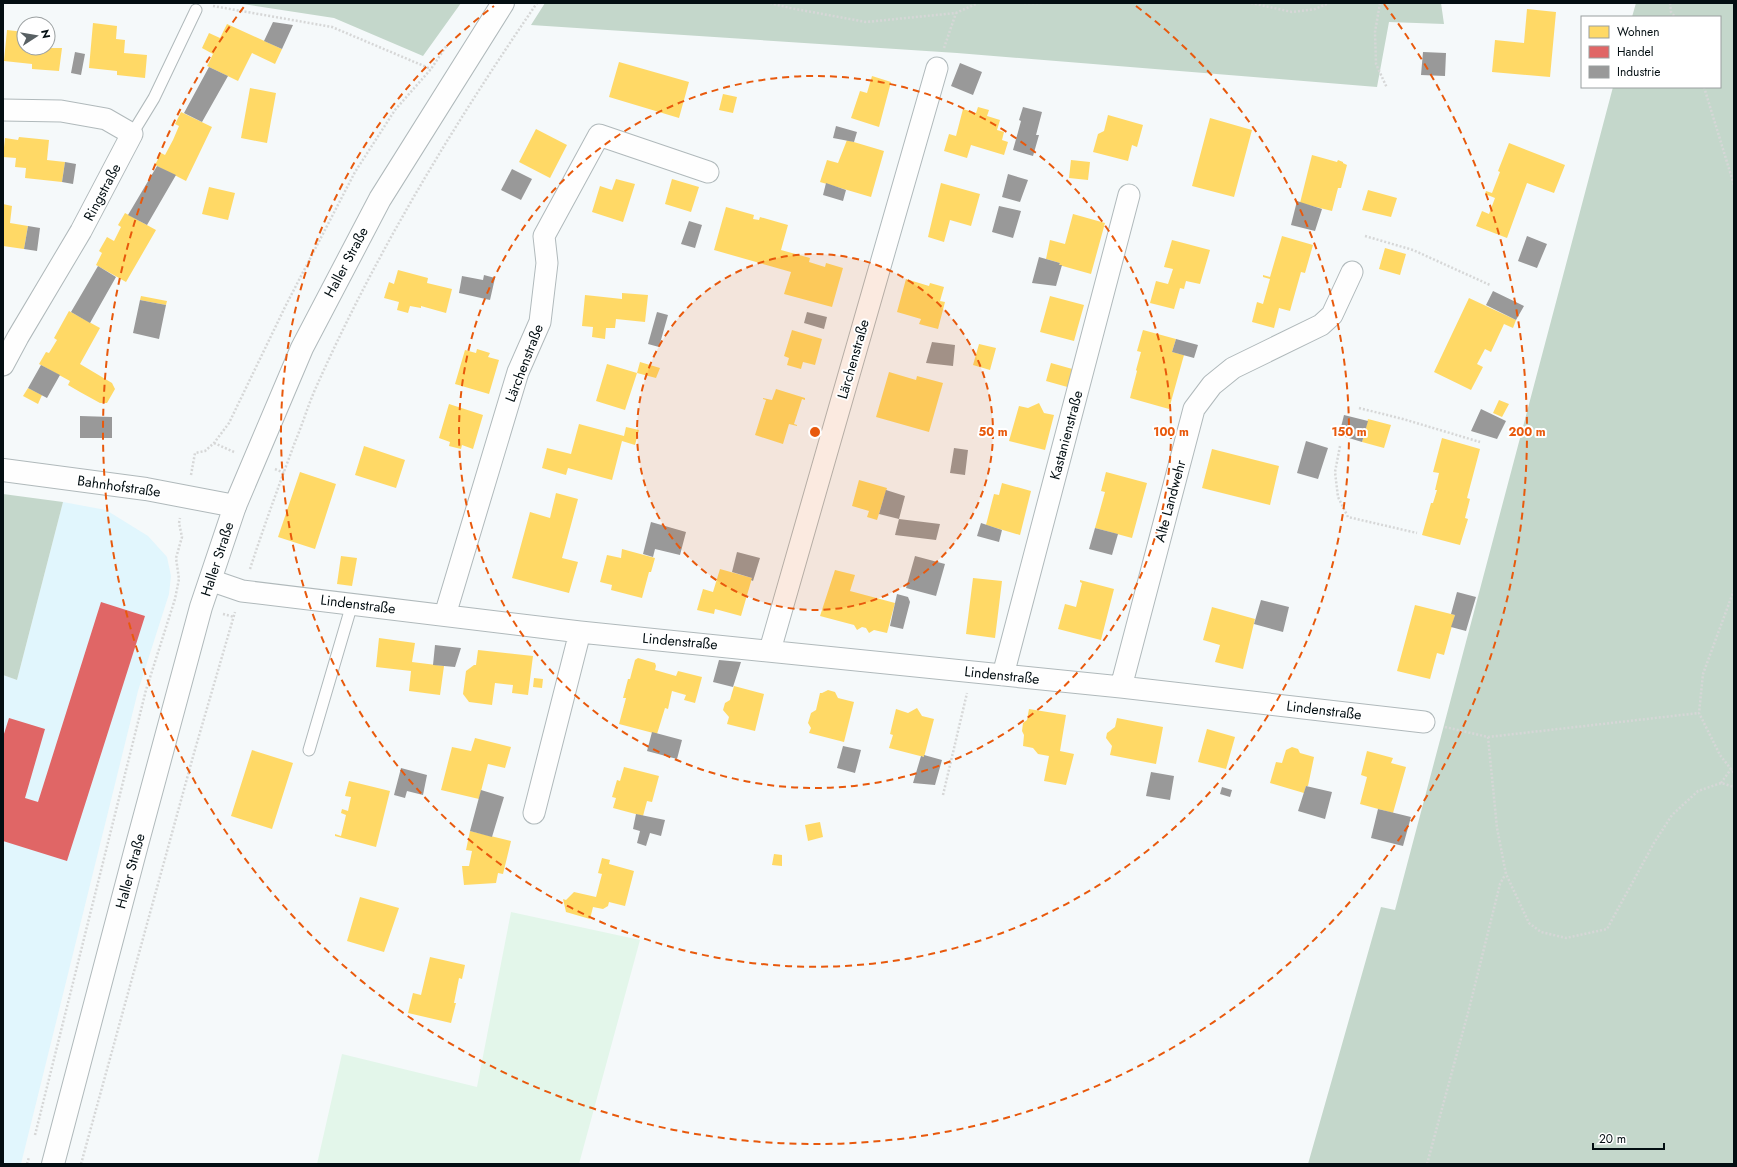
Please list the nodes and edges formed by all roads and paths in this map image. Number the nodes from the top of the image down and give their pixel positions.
1 (503, 3) edge
2 (537, 3) edge
3 (770, 3) edge
4 (978, 3) edge
5 (1024, 3) edge
6 (1044, 3) edge
7 (1251, 3) edge
8 (1329, 3) edge
9 (1380, 3) edge
10 (1670, 3) edge
11 (196, 10) joint
12 (956, 13) junction
13 (1674, 16) edge
14 (449, 42) dead end
15 (938, 68) joint
16 (431, 69) junction
17 (452, 82) junction
18 (1387, 88) dead end
19 (1704, 88) edge
20 (3, 110) edge
21 (132, 134) junction
22 (708, 172) dead end
23 (1734, 185) edge
24 (1129, 195) dead end
25 (1365, 236) dead end
26 (1352, 272) dead end
27 (1490, 285) dead end
28 (3, 365) edge
29 (1359, 408) dead end
30 (1480, 442) dead end
31 (1340, 446) dead end
32 (195, 453) dead end
33 (3, 470) edge
34 (235, 506) junction
35 (179, 523) dead end
36 (1417, 533) dead end
37 (210, 580) junction
38 (1734, 590) edge
39 (242, 591) junction
40 (352, 604) junction
41 (445, 615) junction
42 (234, 617) dead end
43 (580, 632) junction
44 (770, 650) junction
45 (973, 672) junction
46 (1003, 675) junction
47 (1121, 687) junction
48 (1700, 712) junction
49 (1424, 722) joint
50 (1488, 737) junction
51 (309, 750) dead end
52 (1731, 769) junction
53 (1734, 773) edge
54 (1721, 783) junction
55 (1734, 787) edge
56 (943, 795) dead end
57 (534, 813) dead end
58 (1506, 874) junction
59 (33, 1141) dead end
60 (29, 1156) dead end
61 (27, 1164) edge
62 (54, 1164) edge
63 (81, 1164) edge
64 (1427, 1164) edge

1 - 17 main road, Haller Straße
2 - 39 path
3 - 12 path
4 - 12 path
5 - 6 path
7 - 8 path
9 - 18 path
10 - 13 path
11 - 16 path
11 - 21 lane
12 - 15 path
14 - 16 path
15 - 44 street, Lärchenstraße
16 - 17 path
16 - 32 path
17 - 34 main road, Haller Straße
19 - 23 path
20 - 21 street
21 - 28 street, Ringstraße
22 - 41 street, Lärchenstraße
24 - 46 street, Kastanienstraße
25 - 27 path
26 - 47 street, Alte Landwehr
29 - 30 path
31 - 36 path
33 - 34 main road, Bahnhofstraße
34 - 37 main road, Haller Straße
35 - 59 path
37 - 39 street, Lindenstraße
37 - 62 main road, Haller Straße
38 - 48 path
39 - 40 street, Lindenstraße
40 - 41 street, Lindenstraße
40 - 51 lane
41 - 43 street, Lindenstraße
42 - 63 path
43 - 44 street, Lindenstraße
43 - 57 street
44 - 45 street, Lindenstraße
45 - 46 street, Lindenstraße
45 - 56 path
46 - 47 street, Lindenstraße
47 - 49 street, Lindenstraße
48 - 50 path
48 - 52 path
49 - 50 path
50 - 58 path
52 - 53 path
52 - 54 path
54 - 55 path
54 - 58 path
58 - 64 path
60 - 61 path

